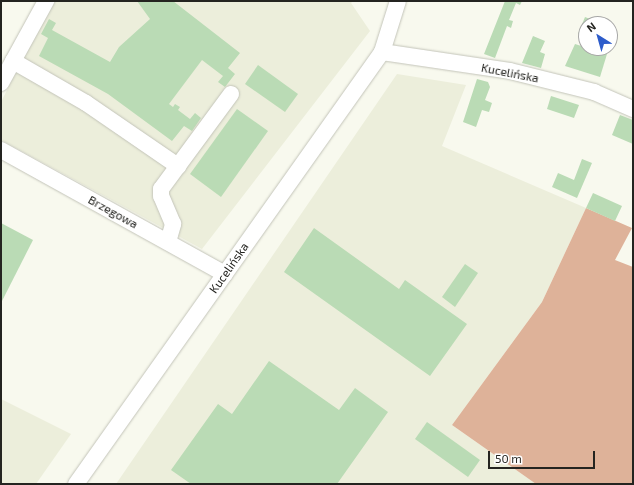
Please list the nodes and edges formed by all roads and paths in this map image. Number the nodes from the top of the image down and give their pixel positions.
1 (46, 1) edge
2 (398, 1) edge
3 (382, 52) junction
4 (13, 61) junction
5 (1, 83) edge
6 (231, 94) dead end
7 (633, 109) edge
8 (1, 150) edge
9 (178, 166) junction
10 (168, 242) junction
11 (225, 274) junction
12 (76, 484) edge

1 - 4 street
2 - 3 street, Kucelińska
3 - 7 street, Kucelińska
3 - 11 street, Kucelińska
4 - 5 street
4 - 9 street
6 - 9 street
8 - 10 street, Brzegowa
9 - 10 street
10 - 11 street, Brzegowa
11 - 12 street, Kucelińska

